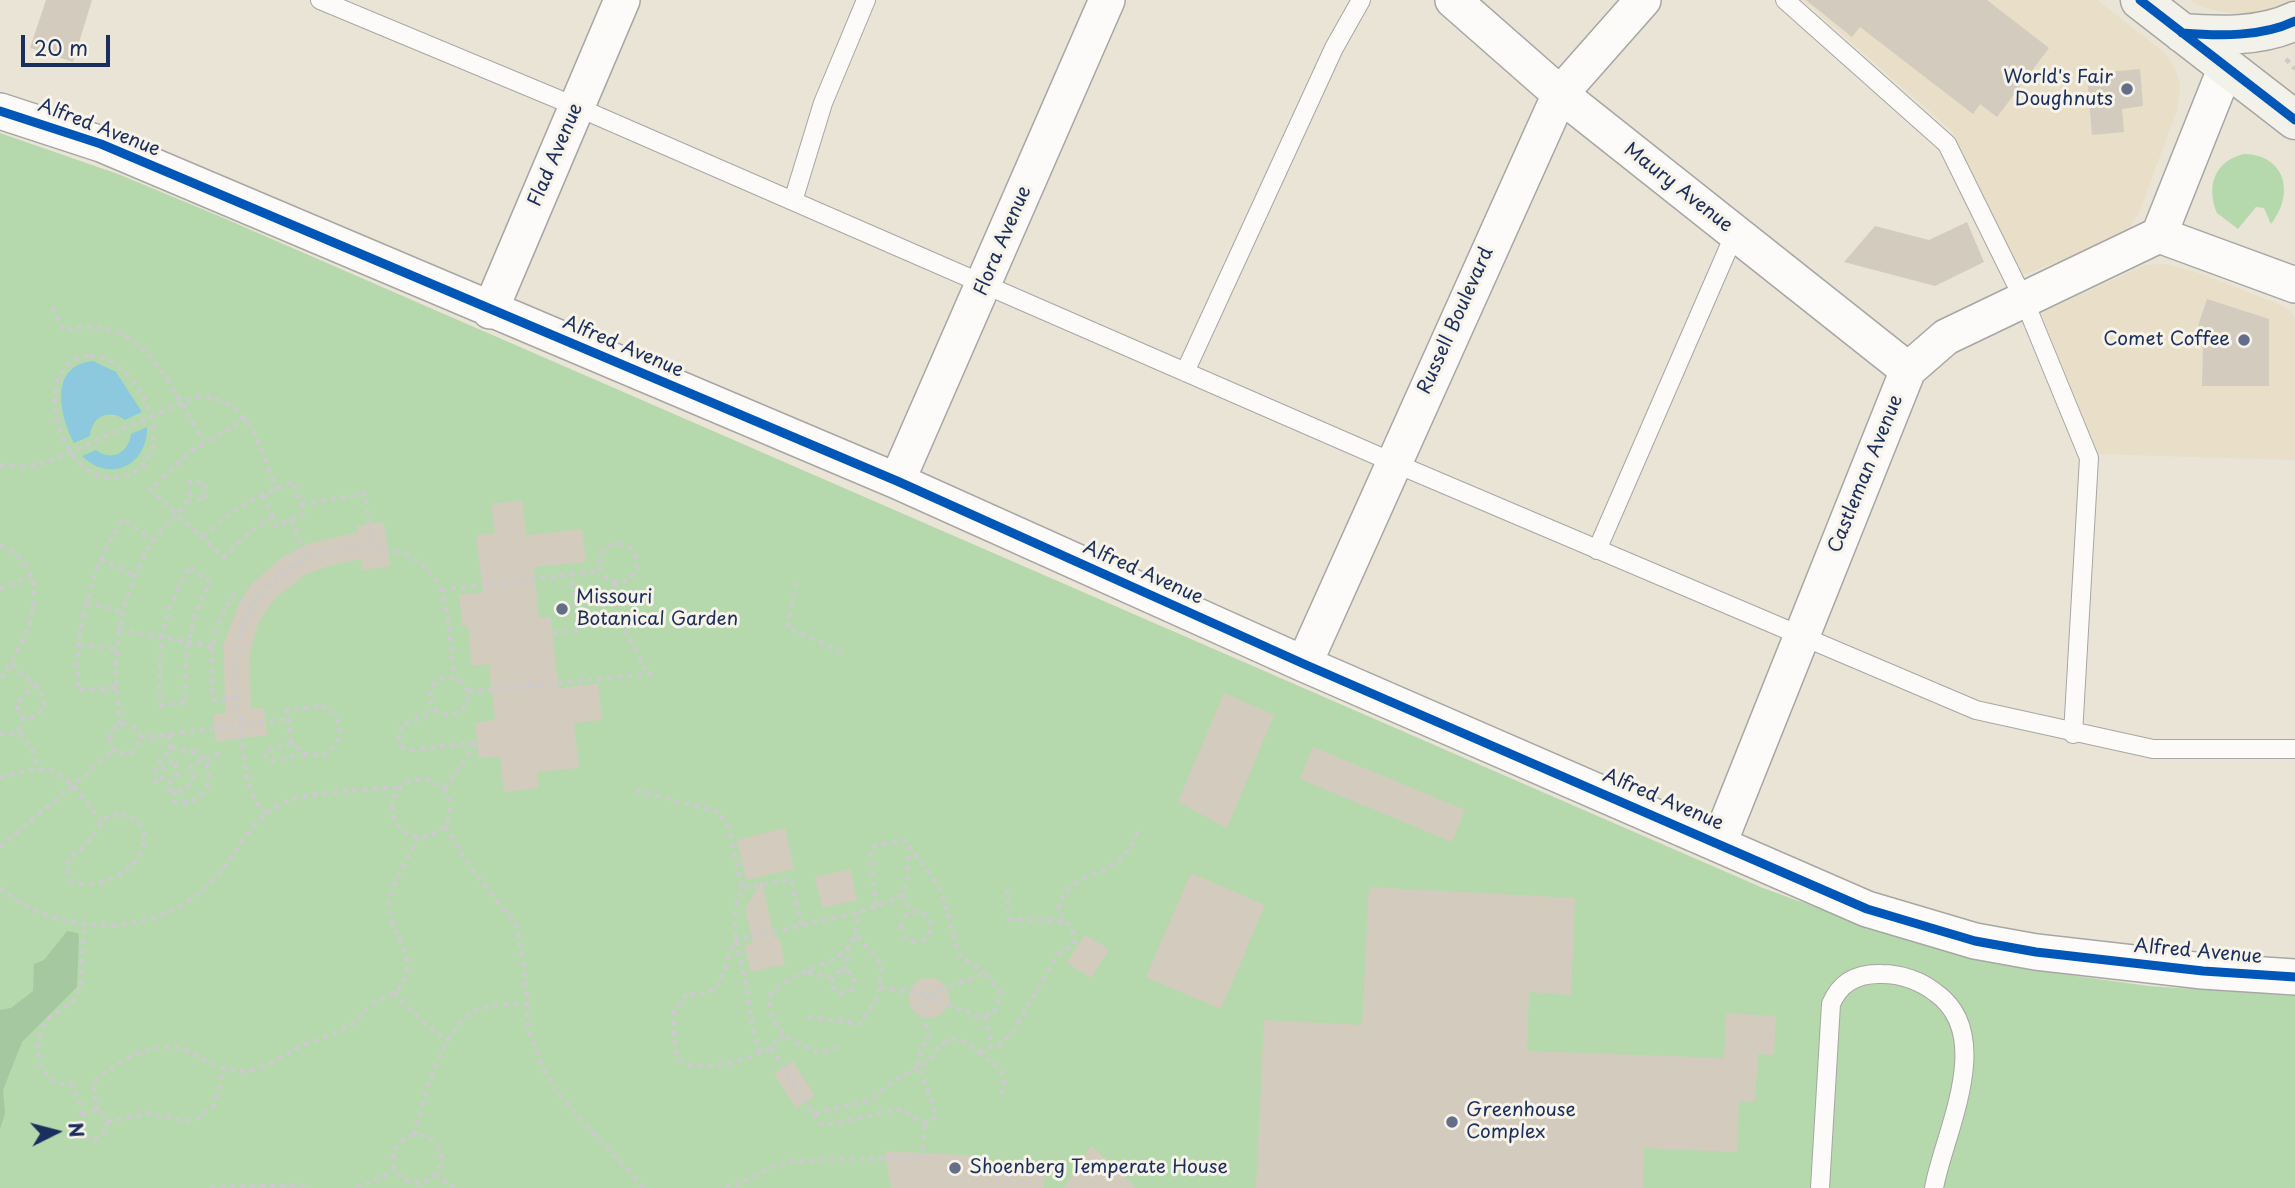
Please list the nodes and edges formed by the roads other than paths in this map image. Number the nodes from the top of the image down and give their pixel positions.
1 (320, 0) edge
2 (622, 0) edge
3 (866, 0) edge
4 (1107, 0) edge
5 (1361, 0) edge
6 (1453, 0) edge
7 (1643, 0) edge
8 (1785, 0) edge
9 (2140, 0) edge
10 (2295, 21) edge
11 (2182, 33) junction
12 (2226, 67) junction
13 (1560, 94) junction
14 (577, 107) junction
15 (0, 111) edge
16 (2295, 120) edge
17 (793, 201) junction
18 (1735, 233) junction
19 (2159, 235) junction
20 (985, 285) junction
21 (2295, 285) edge
22 (2024, 300) junction
23 (490, 311) junction
24 (1908, 370) junction
25 (1185, 372) junction
26 (1392, 462) junction
27 (897, 481) junction
28 (1597, 550) junction
29 (1801, 638) junction
30 (1304, 664) junction
31 (2073, 734) junction
32 (2295, 749) edge
33 (1718, 843) junction
34 (2295, 977) edge
35 (1820, 1188) edge
36 (1934, 1188) edge

1 - 14 lane
2 - 14 street, Flad Avenue
3 - 17 lane
4 - 20 street, Flora Avenue
5 - 25 lane
6 - 13 street, Maury Avenue
7 - 13 street, Russell Boulevard
8 - 22 lane
9 - 11 main road
10 - 11 main road
11 - 12 main road
12 - 16 main road
12 - 19 street
13 - 18 street, Maury Avenue
13 - 26 street, Russell Boulevard
14 - 17 lane
14 - 23 street, Flad Avenue
15 - 23 street, Alfred Avenue
17 - 20 lane
18 - 24 street, Maury Avenue
18 - 28 lane
19 - 21 street
19 - 22 street, Castleman Avenue
20 - 25 lane
20 - 27 street, Flora Avenue
22 - 24 street, Castleman Avenue
22 - 31 lane
23 - 27 street, Alfred Avenue
24 - 29 street, Castleman Avenue
25 - 26 lane
26 - 28 lane
26 - 30 street, Russell Boulevard
27 - 30 street, Alfred Avenue
28 - 29 lane
29 - 31 lane
29 - 33 street, Castleman Avenue
30 - 33 street, Alfred Avenue
31 - 32 lane
33 - 34 street, Alfred Avenue
35 - 36 lane

